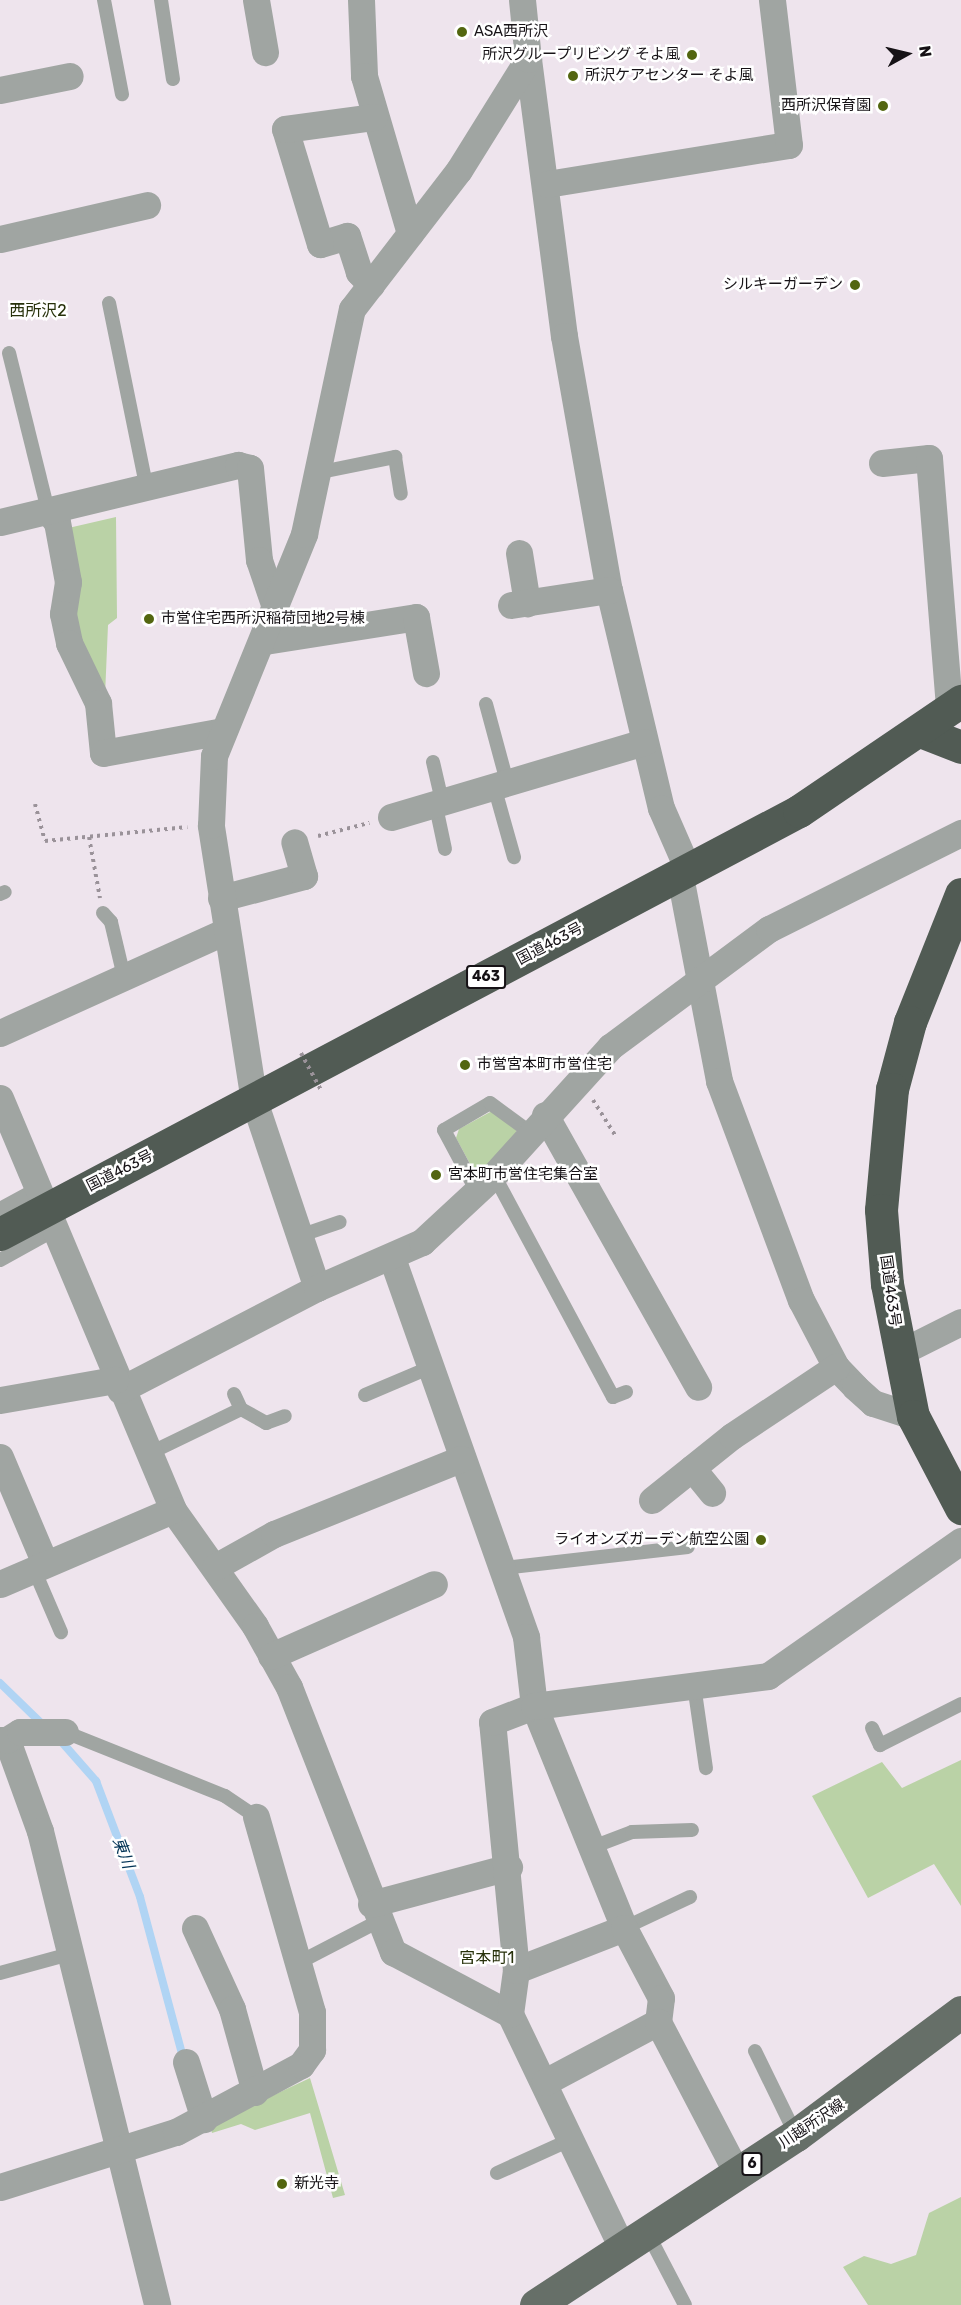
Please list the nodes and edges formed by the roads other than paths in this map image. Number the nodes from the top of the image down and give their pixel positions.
1 (104, 0) edge
2 (162, 0) edge
3 (256, 0) edge
4 (361, 0) edge
5 (522, 0) edge
6 (772, 0) edge
7 (265, 52) dead end
8 (528, 59) junction
9 (70, 76) dead end
10 (173, 80) dead end
11 (0, 90) edge
12 (122, 94) dead end
13 (374, 117) junction
14 (547, 184) junction
15 (147, 204) dead end
16 (410, 233) junction
17 (0, 239) edge
18 (371, 285) junction
19 (109, 303) dead end
20 (9, 353) dead end
21 (882, 463) dead end
22 (321, 472) junction
23 (147, 491) junction
24 (401, 494) dead end
25 (48, 512) junction
26 (0, 522) edge
27 (519, 553) dead end
28 (609, 590) junction
29 (275, 607) junction
30 (265, 641) junction
31 (426, 673) dead end
32 (486, 704) dead end
33 (955, 705) edge
34 (920, 731) junction
35 (223, 732) junction
36 (644, 742) junction
37 (961, 747) edge
38 (433, 762) dead end
39 (500, 784) junction
40 (438, 801) junction
41 (390, 818) road end
42 (961, 833) edge
43 (294, 842) road end
44 (445, 849) dead end
45 (514, 856) dead end
46 (685, 874) junction
47 (961, 894) edge
48 (221, 898) junction
49 (102, 913) road end
50 (224, 932) junction
51 (124, 977) junction
52 (701, 985) junction
53 (0, 1033) edge
54 (0, 1098) edge
55 (254, 1101) junction
56 (538, 1124) junction
57 (485, 1183) junction
58 (0, 1209) edge
59 (48, 1209) junction
60 (339, 1222) dead end
61 (0, 1234) edge
62 (299, 1236) junction
63 (392, 1258) junction
64 (0, 1260) edge
65 (317, 1288) junction
66 (961, 1322) edge
67 (899, 1353) junction
68 (431, 1367) junction
69 (836, 1367) junction
70 (117, 1385) junction
71 (698, 1387) dead end
72 (626, 1392) dead end
73 (234, 1394) dead end
74 (365, 1395) dead end
75 (0, 1400) edge
76 (241, 1409) junction
77 (285, 1416) dead end
78 (913, 1416) junction
79 (148, 1454) junction
80 (0, 1457) edge
81 (461, 1459) junction
82 (692, 1468) junction
83 (712, 1493) dead end
84 (652, 1500) dead end
85 (961, 1508) edge
86 (173, 1510) junction
87 (961, 1541) edge
88 (688, 1547) dead end
89 (38, 1564) junction
90 (215, 1567) junction
91 (503, 1568) junction
92 (0, 1584) edge
93 (434, 1584) dead end
94 (61, 1632) dead end
95 (271, 1656) junction
96 (694, 1685) junction
97 (961, 1704) edge
98 (534, 1706) junction
99 (872, 1728) dead end
100 (65, 1732) joint
101 (9, 1737) edge
102 (706, 1768) dead end
103 (256, 1817) joint
104 (692, 1830) dead end
105 (590, 1848) junction
106 (509, 1867) junction
107 (690, 1897) dead end
108 (374, 1913) junction
109 (195, 1928) dead end
110 (624, 1928) junction
111 (73, 1953) junction
112 (298, 1963) junction
113 (516, 1970) junction
114 (0, 1972) edge
115 (510, 2013) junction
116 (961, 2013) edge
117 (658, 2022) junction
118 (755, 2051) dead end
119 (186, 2062) dead end
120 (545, 2082) junction
121 (255, 2092) junction
122 (202, 2120) junction
123 (796, 2135) junction
124 (572, 2139) junction
125 (116, 2151) junction
126 (497, 2173) dead end
127 (737, 2174) junction
128 (0, 2187) edge
129 (635, 2240) junction
130 (157, 2305) edge
131 (536, 2305) edge
132 (685, 2305) edge

1 - 12 lane
2 - 10 lane
3 - 7 street
4 - 13 street
5 - 8 street
6 - 14 street
8 - 14 street
8 - 16 street
9 - 11 street
13 - 16 street
13 - 18 street
14 - 28 street
15 - 17 street
16 - 18 street
18 - 22 street
19 - 23 lane
20 - 25 lane
21 - 33 street
22 - 24 lane
22 - 29 street
23 - 25 street
23 - 29 street
25 - 26 street
25 - 35 street
27 - 28 street
28 - 36 street
29 - 30 street
30 - 31 street
30 - 35 street
32 - 39 lane
33 - 34 highway, 国道463号 / 463
34 - 37 highway
34 - 46 highway, 国道463号 / 463
35 - 48 street
36 - 39 street
36 - 46 street
38 - 40 lane
39 - 40 street
39 - 45 lane
40 - 41 street
40 - 44 lane
42 - 52 street
43 - 48 street
46 - 52 street
46 - 55 highway, 国道463号 / 463
47 - 67 highway, 国道463号
48 - 50 street
49 - 51 lane
50 - 51 street
50 - 55 street
51 - 53 street
52 - 56 street
52 - 69 street
54 - 59 street
55 - 59 highway, 国道463号 / 463
55 - 62 street
56 - 57 street
56 - 57 lane
56 - 71 street
57 - 63 street
57 - 72 lane
58 - 59 lane
59 - 61 highway, 国道463号 / 463
59 - 64 lane
59 - 70 street
60 - 62 lane
62 - 65 street
63 - 65 street
63 - 68 street
65 - 70 street
66 - 67 street
67 - 78 highway, 国道463号
68 - 74 lane
68 - 81 street
69 - 78 street
69 - 82 street
70 - 75 street
70 - 79 street
73 - 76 lane
76 - 77 lane
76 - 79 lane
78 - 85 highway, 国道463号
79 - 86 street
80 - 89 street
81 - 90 street
81 - 91 street
82 - 83 street
82 - 84 street
86 - 89 street
86 - 90 street
87 - 96 street
88 - 91 lane
89 - 92 street
89 - 94 lane
90 - 95 street
91 - 98 street
93 - 95 street
95 - 108 street
96 - 98 street
96 - 102 lane
97 - 99 lane
98 - 105 street
98 - 106 street
100 - 101 street
100 - 103 lane
101 - 111 street
103 - 112 street
104 - 105 lane
105 - 110 street
106 - 108 street
106 - 113 street
107 - 110 lane
108 - 112 lane
108 - 115 street
109 - 121 street
110 - 113 street
110 - 117 street
111 - 114 lane
111 - 125 street
112 - 121 street
113 - 115 street
115 - 120 street
116 - 123 main road, 川越所沢線 / 6
117 - 120 street
117 - 127 street
118 - 123 lane
119 - 122 street
120 - 124 street
121 - 122 street
122 - 125 street
123 - 127 main road, 川越所沢線 / 6
124 - 126 lane
124 - 129 street
125 - 128 street
125 - 130 street
127 - 129 main road, 川越所沢線 / 6
129 - 131 main road, 川越所沢線 / 6
129 - 132 lane

